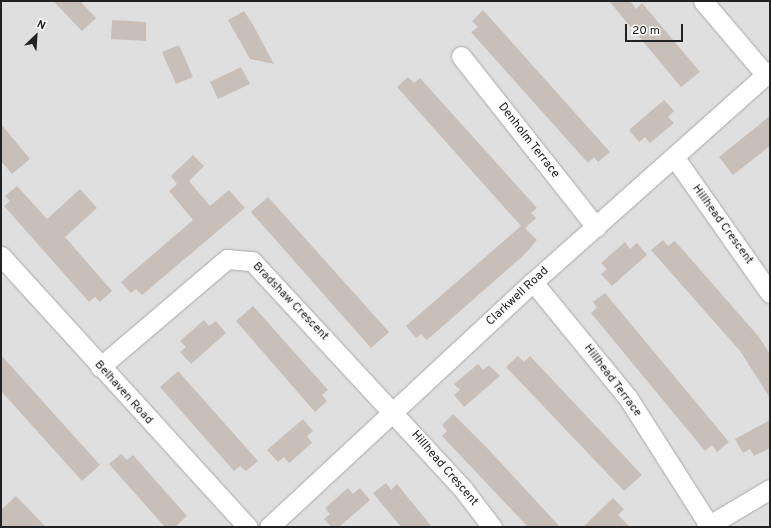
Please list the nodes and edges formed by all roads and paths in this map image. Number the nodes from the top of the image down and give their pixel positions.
1 (703, 1) edge
2 (461, 56) dead end
3 (767, 73) edge
4 (675, 158) junction
5 (596, 227) junction
6 (1, 256) edge
7 (533, 282) junction
8 (770, 293) edge
9 (100, 367) junction
10 (394, 412) junction
11 (770, 489) edge
12 (707, 526) edge
13 (248, 527) edge
14 (269, 527) edge
15 (492, 527) edge

1 - 3 street
2 - 5 street, Denholm Terrace
3 - 4 street, Clarkwell Road
4 - 5 street, Clarkwell Road
4 - 8 street, Hillhead Crescent
5 - 7 street, Clarkwell Road
6 - 9 street, Belhaven Road
7 - 10 street, Clarkwell Road
7 - 12 street, Hillhead Terrace
9 - 10 street, Bradshaw Crescent
9 - 13 street, Belhaven Road
10 - 14 street, Clarkwell Road
10 - 15 street, Hillhead Crescent
11 - 12 street

